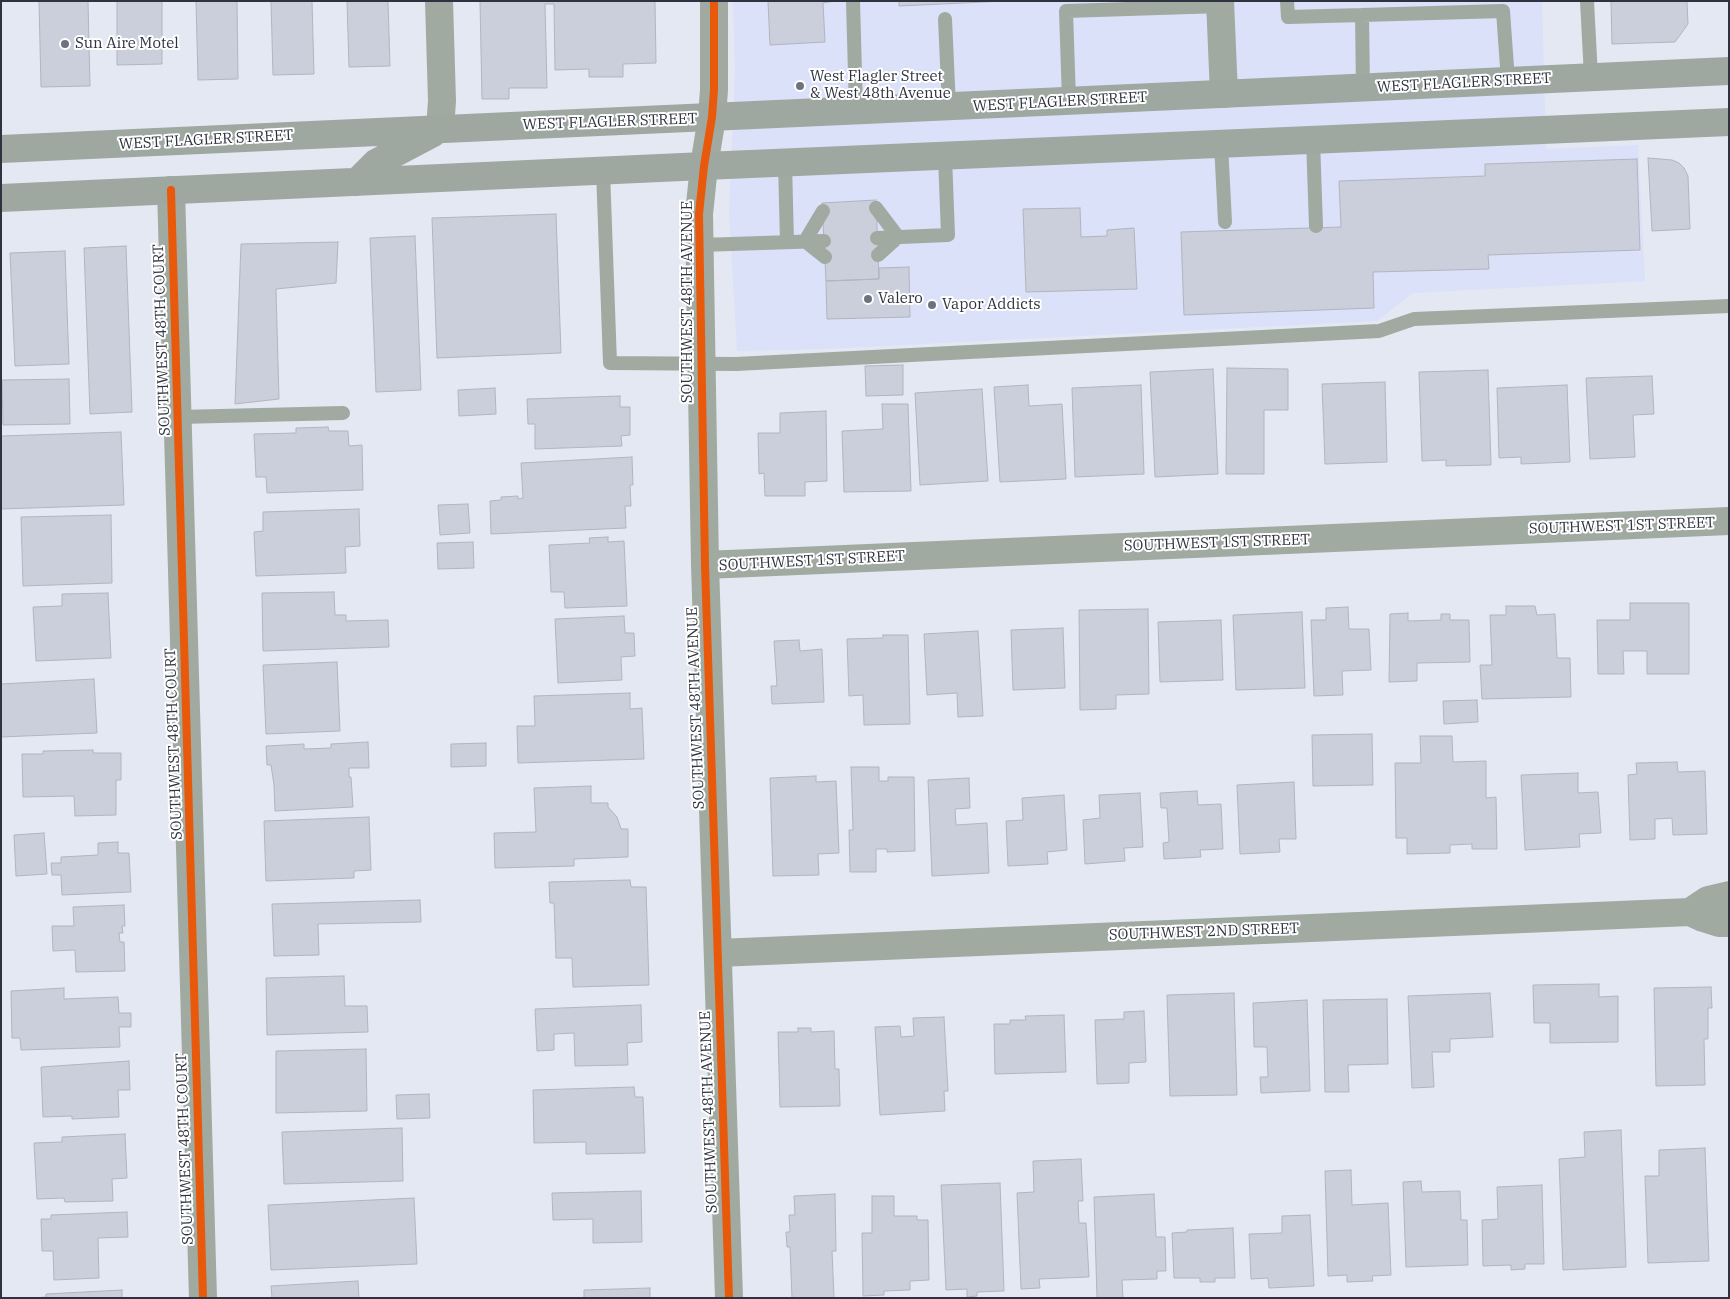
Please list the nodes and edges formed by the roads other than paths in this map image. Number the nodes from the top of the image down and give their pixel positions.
1 (439, 1) edge
2 (714, 1) edge
3 (853, 1) edge
4 (1287, 1) edge
5 (1587, 1) edge
6 (1221, 3) edge
7 (1362, 15) junction
8 (945, 18) dead end
9 (1729, 71) edge
10 (1591, 77) junction
11 (1508, 81) junction
12 (1363, 88) junction
13 (1224, 94) junction
14 (1069, 100) junction
15 (949, 107) junction
16 (856, 111) junction
17 (712, 117) junction
18 (1729, 122) edge
19 (440, 129) junction
20 (1313, 140) junction
21 (1221, 144) junction
22 (1, 149) edge
23 (945, 156) junction
24 (785, 163) junction
25 (704, 166) junction
26 (603, 171) junction
27 (357, 182) junction
28 (171, 190) junction
29 (1, 198) edge
30 (876, 208) dead end
31 (823, 211) dead end
32 (1225, 222) dead end
33 (1316, 226) dead end
34 (898, 237) junction
35 (877, 238) dead end
36 (805, 241) junction
37 (824, 241) dead end
38 (786, 242) junction
39 (700, 245) junction
40 (878, 255) dead end
41 (825, 256) dead end
42 (1729, 306) edge
43 (701, 363) junction
44 (343, 413) dead end
45 (179, 417) junction
46 (1729, 521) edge
47 (705, 565) junction
48 (1729, 895) edge
49 (1690, 912) junction
50 (1729, 923) edge
51 (718, 952) junction
52 (203, 1298) edge
53 (729, 1298) edge

1 - 19 street
2 - 17 street, SOUTHWEST 48TH AVENUE
3 - 16 lane
4 - 7 lane
5 - 10 lane
6 - 13 street
6 - 14 lane
7 - 11 lane
7 - 12 lane
8 - 15 lane
9 - 10 main road, WEST FLAGLER STREET
10 - 11 main road, WEST FLAGLER STREET
11 - 12 main road, WEST FLAGLER STREET
12 - 13 main road, WEST FLAGLER STREET
13 - 14 main road, WEST FLAGLER STREET
14 - 15 main road, WEST FLAGLER STREET
15 - 16 main road, WEST FLAGLER STREET
16 - 17 main road, WEST FLAGLER STREET
17 - 19 main road, WEST FLAGLER STREET
17 - 25 street, SOUTHWEST 48TH AVENUE
18 - 20 main road
19 - 22 main road, WEST FLAGLER STREET
19 - 27 main road
20 - 21 main road
20 - 33 lane
21 - 23 main road
21 - 32 lane
23 - 24 main road
23 - 34 lane
24 - 25 main road
24 - 38 lane
25 - 26 main road
25 - 39 street, SOUTHWEST 48TH AVENUE
26 - 27 main road
26 - 43 lane
27 - 28 main road
28 - 29 main road
28 - 45 street, SOUTHWEST 48TH COURT
30 - 34 lane
31 - 36 lane
34 - 35 lane
34 - 40 lane
36 - 37 lane
36 - 38 lane
36 - 41 lane
38 - 39 lane
39 - 43 street, SOUTHWEST 48TH AVENUE
42 - 43 lane
43 - 47 street, SOUTHWEST 48TH AVENUE
44 - 45 lane
45 - 52 street, SOUTHWEST 48TH COURT
46 - 47 street, SOUTHWEST 1ST STREET
47 - 51 street, SOUTHWEST 48TH AVENUE
48 - 49 street, SOUTHWEST 2ND STREET
49 - 50 street, SOUTHWEST 2ND STREET
49 - 51 street, SOUTHWEST 2ND STREET
51 - 53 street, SOUTHWEST 48TH AVENUE

